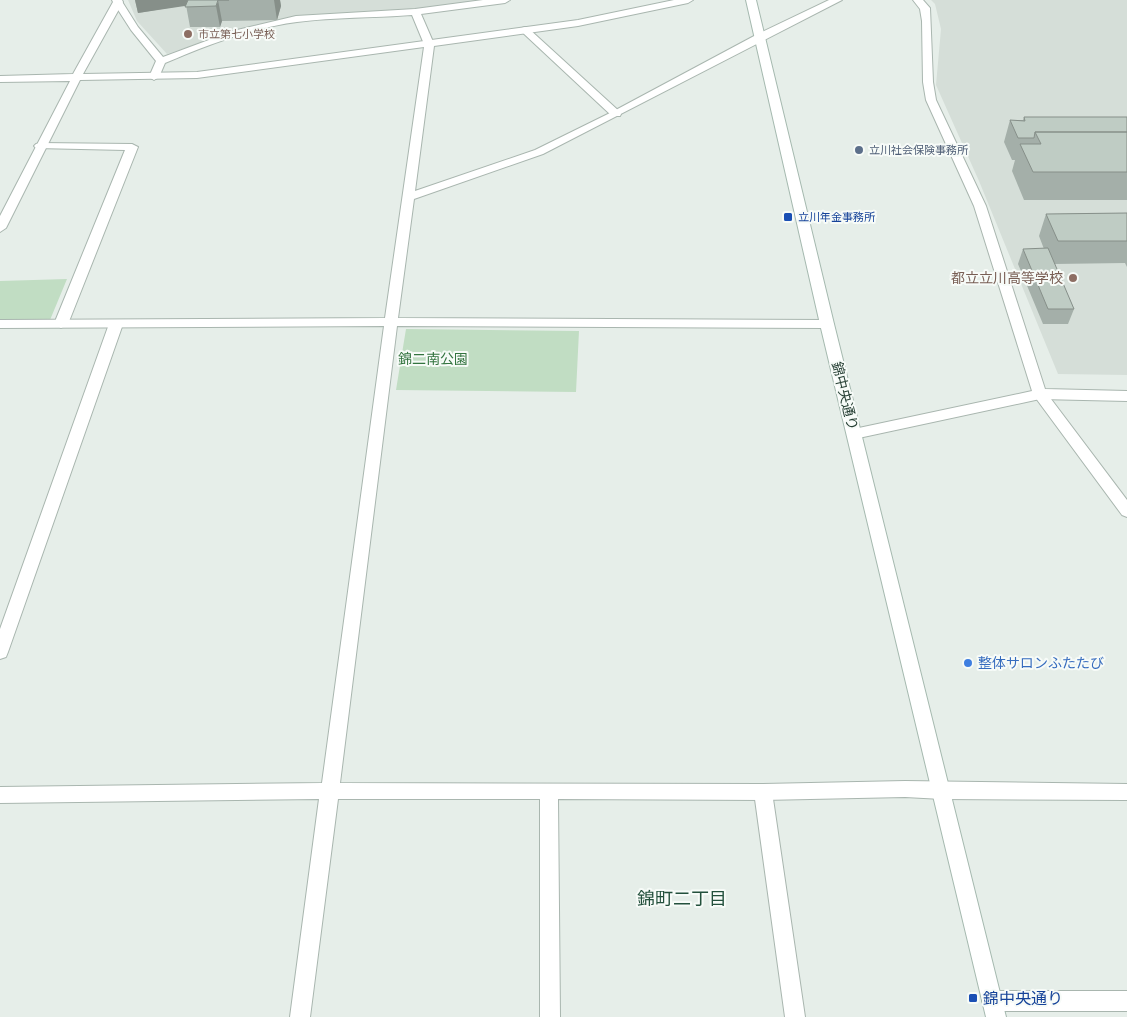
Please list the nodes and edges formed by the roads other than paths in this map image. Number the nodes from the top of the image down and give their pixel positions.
1 (505, 0) edge
2 (688, 0) edge
3 (751, 0) edge
4 (837, 0) edge
5 (918, 0) edge
6 (118, 1) edge
7 (415, 12) junction
8 (525, 30) junction
9 (760, 37) junction
10 (429, 44) junction
11 (161, 61) junction
12 (154, 77) junction
13 (0, 79) edge
14 (74, 79) junction
15 (616, 114) junction
16 (40, 146) junction
17 (409, 197) junction
18 (0, 228) edge
19 (391, 322) junction
20 (0, 324) edge
21 (61, 324) junction
22 (116, 324) junction
23 (827, 324) junction
24 (1040, 394) junction
25 (1127, 396) edge
26 (854, 434) junction
27 (1127, 511) edge
28 (0, 652) edge
29 (330, 791) junction
30 (549, 792) junction
31 (763, 792) junction
32 (942, 792) junction
33 (1127, 792) edge
34 (0, 796) edge
35 (1127, 1000) edge
36 (994, 1009) edge
37 (300, 1017) edge
38 (550, 1017) edge
39 (795, 1017) edge

1 - 7 street
2 - 8 street
3 - 9 street, 錦中央通り
4 - 9 street
5 - 24 street
6 - 11 street
6 - 14 street
7 - 10 street
7 - 11 street
8 - 10 street
8 - 15 street
9 - 15 street
9 - 23 street, 錦中央通り
10 - 12 street
10 - 17 street
11 - 12 street
12 - 14 street
13 - 14 street
14 - 16 street
15 - 17 street
16 - 18 street
16 - 21 street
17 - 19 street
19 - 22 street
19 - 23 street
19 - 29 street
20 - 21 street
21 - 22 street
22 - 28 street
23 - 26 street, 錦中央通り
24 - 25 street
24 - 26 street
24 - 27 street
26 - 32 street, 錦中央通り
29 - 30 street
29 - 34 street
29 - 37 street
30 - 31 street
30 - 38 street
31 - 32 street
31 - 39 street
32 - 33 street
32 - 36 street, 錦中央通り
35 - 36 street

